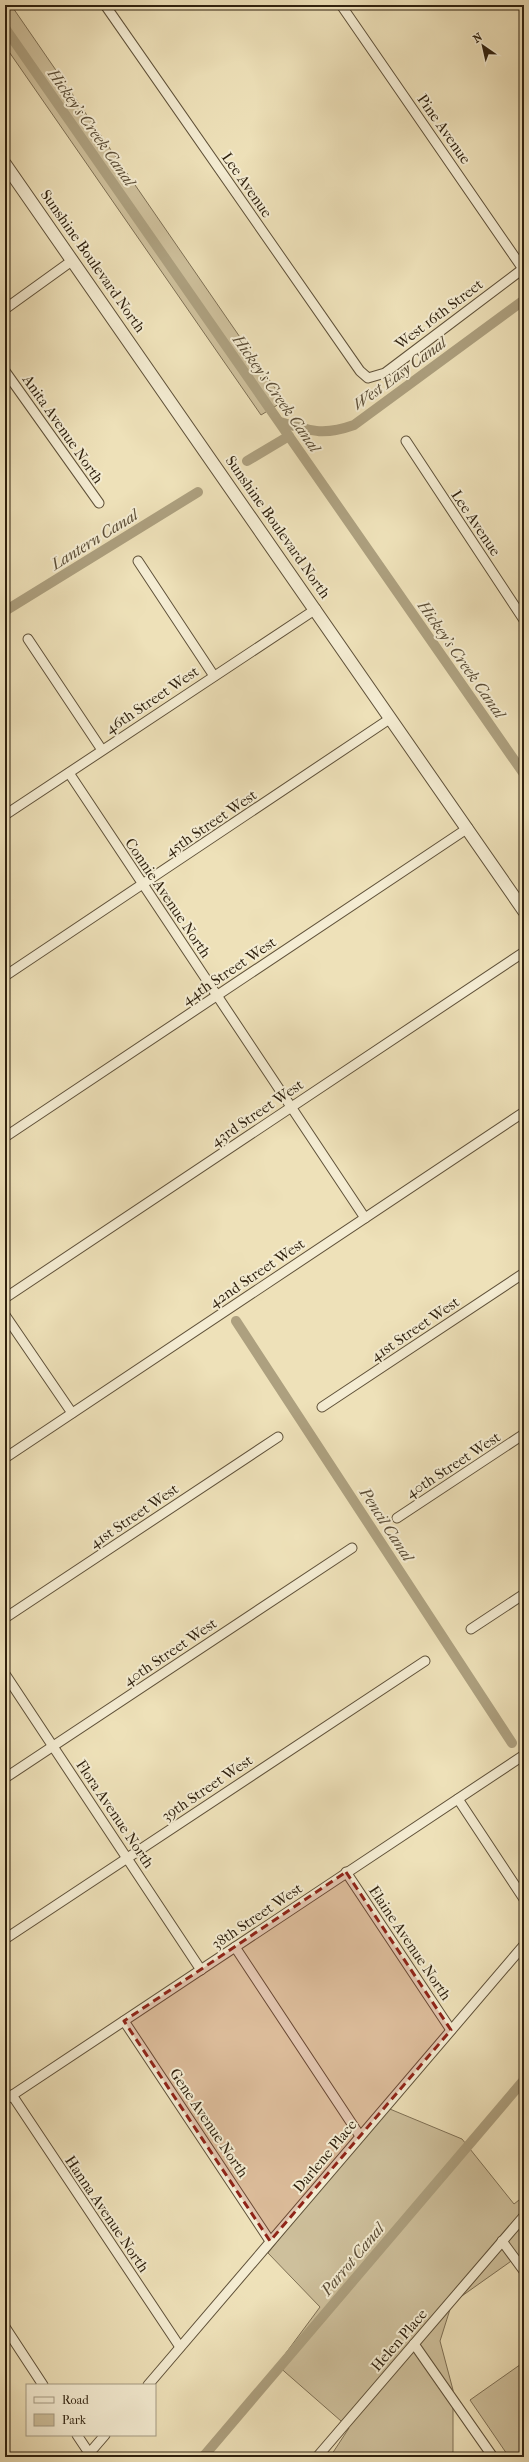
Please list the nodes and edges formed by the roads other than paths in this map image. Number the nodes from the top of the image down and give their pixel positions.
1 (105, 5) edge
2 (341, 5) edge
3 (5, 164) edge
4 (73, 260) junction
5 (524, 268) edge
6 (5, 309) edge
7 (5, 371) edge
8 (368, 378) joint
9 (406, 441) dead end
10 (99, 503) dead end
11 (138, 561) dead end
12 (316, 609) junction
13 (524, 620) edge
14 (28, 639) dead end
15 (214, 676) junction
16 (391, 718) junction
17 (102, 750) junction
18 (69, 773) junction
19 (5, 815) edge
20 (468, 828) junction
21 (143, 884) junction
22 (524, 910) edge
23 (524, 952) edge
24 (5, 976) edge
25 (217, 996) junction
26 (291, 1107) junction
27 (524, 1112) edge
28 (5, 1137) edge
29 (365, 1218) junction
30 (524, 1273) edge
31 (5, 1298) edge
32 (5, 1315) edge
33 (322, 1407) dead end
34 (72, 1413) junction
35 (524, 1434) edge
36 (278, 1437) dead end
37 (5, 1458) edge
38 (397, 1518) dead end
39 (352, 1548) dead end
40 (524, 1594) edge
41 (5, 1618) edge
42 (471, 1629) dead end
43 (425, 1661) dead end
44 (5, 1674) edge
45 (53, 1747) junction
46 (524, 1755) edge
47 (5, 1778) edge
48 (458, 1799) junction
49 (127, 1857) junction
50 (346, 1872) junction
51 (524, 1899) edge
52 (5, 1939) edge
53 (524, 1945) edge
54 (235, 1947) junction
55 (201, 1970) junction
56 (124, 2021) junction
57 (451, 2030) junction
58 (8, 2098) edge
59 (360, 2136) junction
60 (524, 2216) edge
61 (270, 2241) junction
62 (502, 2241) junction
63 (524, 2271) edge
64 (5, 2327) edge
65 (414, 2344) junction
66 (180, 2347) junction
67 (42, 2384) edge
68 (149, 2384) edge
69 (78, 2436) edge
70 (104, 2436) edge
71 (326, 2453) edge
72 (88, 2455) edge
73 (317, 2457) edge
74 (493, 2457) edge

1 - 8 street, Lee Avenue
2 - 5 street, Pine Avenue
3 - 4 street, Sunshine Boulevard North
4 - 6 street
4 - 12 street, Sunshine Boulevard North
5 - 8 street, West 16th Street
7 - 10 street, Anita Avenue North
9 - 13 street, Lee Avenue
11 - 15 street
12 - 15 street, 46th Street West
12 - 16 street, Sunshine Boulevard North
14 - 17 street
15 - 17 street, 46th Street West
16 - 20 street, Sunshine Boulevard North
16 - 21 street, 45th Street West
17 - 18 street, 46th Street West
18 - 19 street, 46th Street West
18 - 21 street, Connie Avenue North
20 - 22 street, Sunshine Boulevard North
20 - 25 street, 44th Street West
21 - 24 street, 45th Street West
21 - 25 street, Connie Avenue North
23 - 26 street, 43rd Street West
25 - 26 street, Connie Avenue North
25 - 28 street, 44th Street West
26 - 29 street, Connie Avenue North
26 - 31 street, 43rd Street West
27 - 29 street, 42nd Street West
29 - 34 street, 42nd Street West
30 - 33 street, 41st Street West
32 - 34 street
34 - 37 street, 42nd Street West
35 - 38 street, 40th Street West
36 - 41 street, 41st Street West
39 - 45 street, 40th Street West
40 - 42 street
43 - 49 street, 39th Street West
44 - 45 street, Flora Avenue North
45 - 47 street, 40th Street West
45 - 49 street, Flora Avenue North
46 - 48 street, 38th Street West
48 - 50 street, 38th Street West
48 - 51 street
49 - 52 street, 39th Street West
49 - 55 street, Flora Avenue North
50 - 54 street, 38th Street West
50 - 57 street, Elaine Avenue North
53 - 57 street, Darlene Place
54 - 55 street, 38th Street West
54 - 59 street
55 - 56 street, 38th Street West
56 - 58 street, 38th Street West
56 - 61 street, Gene Avenue North
57 - 59 street, Darlene Place
58 - 66 street, Hanna Avenue North
59 - 61 street, Darlene Place
60 - 62 street, Helen Place
61 - 66 street, Darlene Place
62 - 63 street
62 - 65 street, Helen Place
64 - 67 street
65 - 71 street, Helen Place
65 - 74 street
66 - 68 street, Darlene Place
69 - 72 street
70 - 72 street
71 - 73 street, Helen Place

